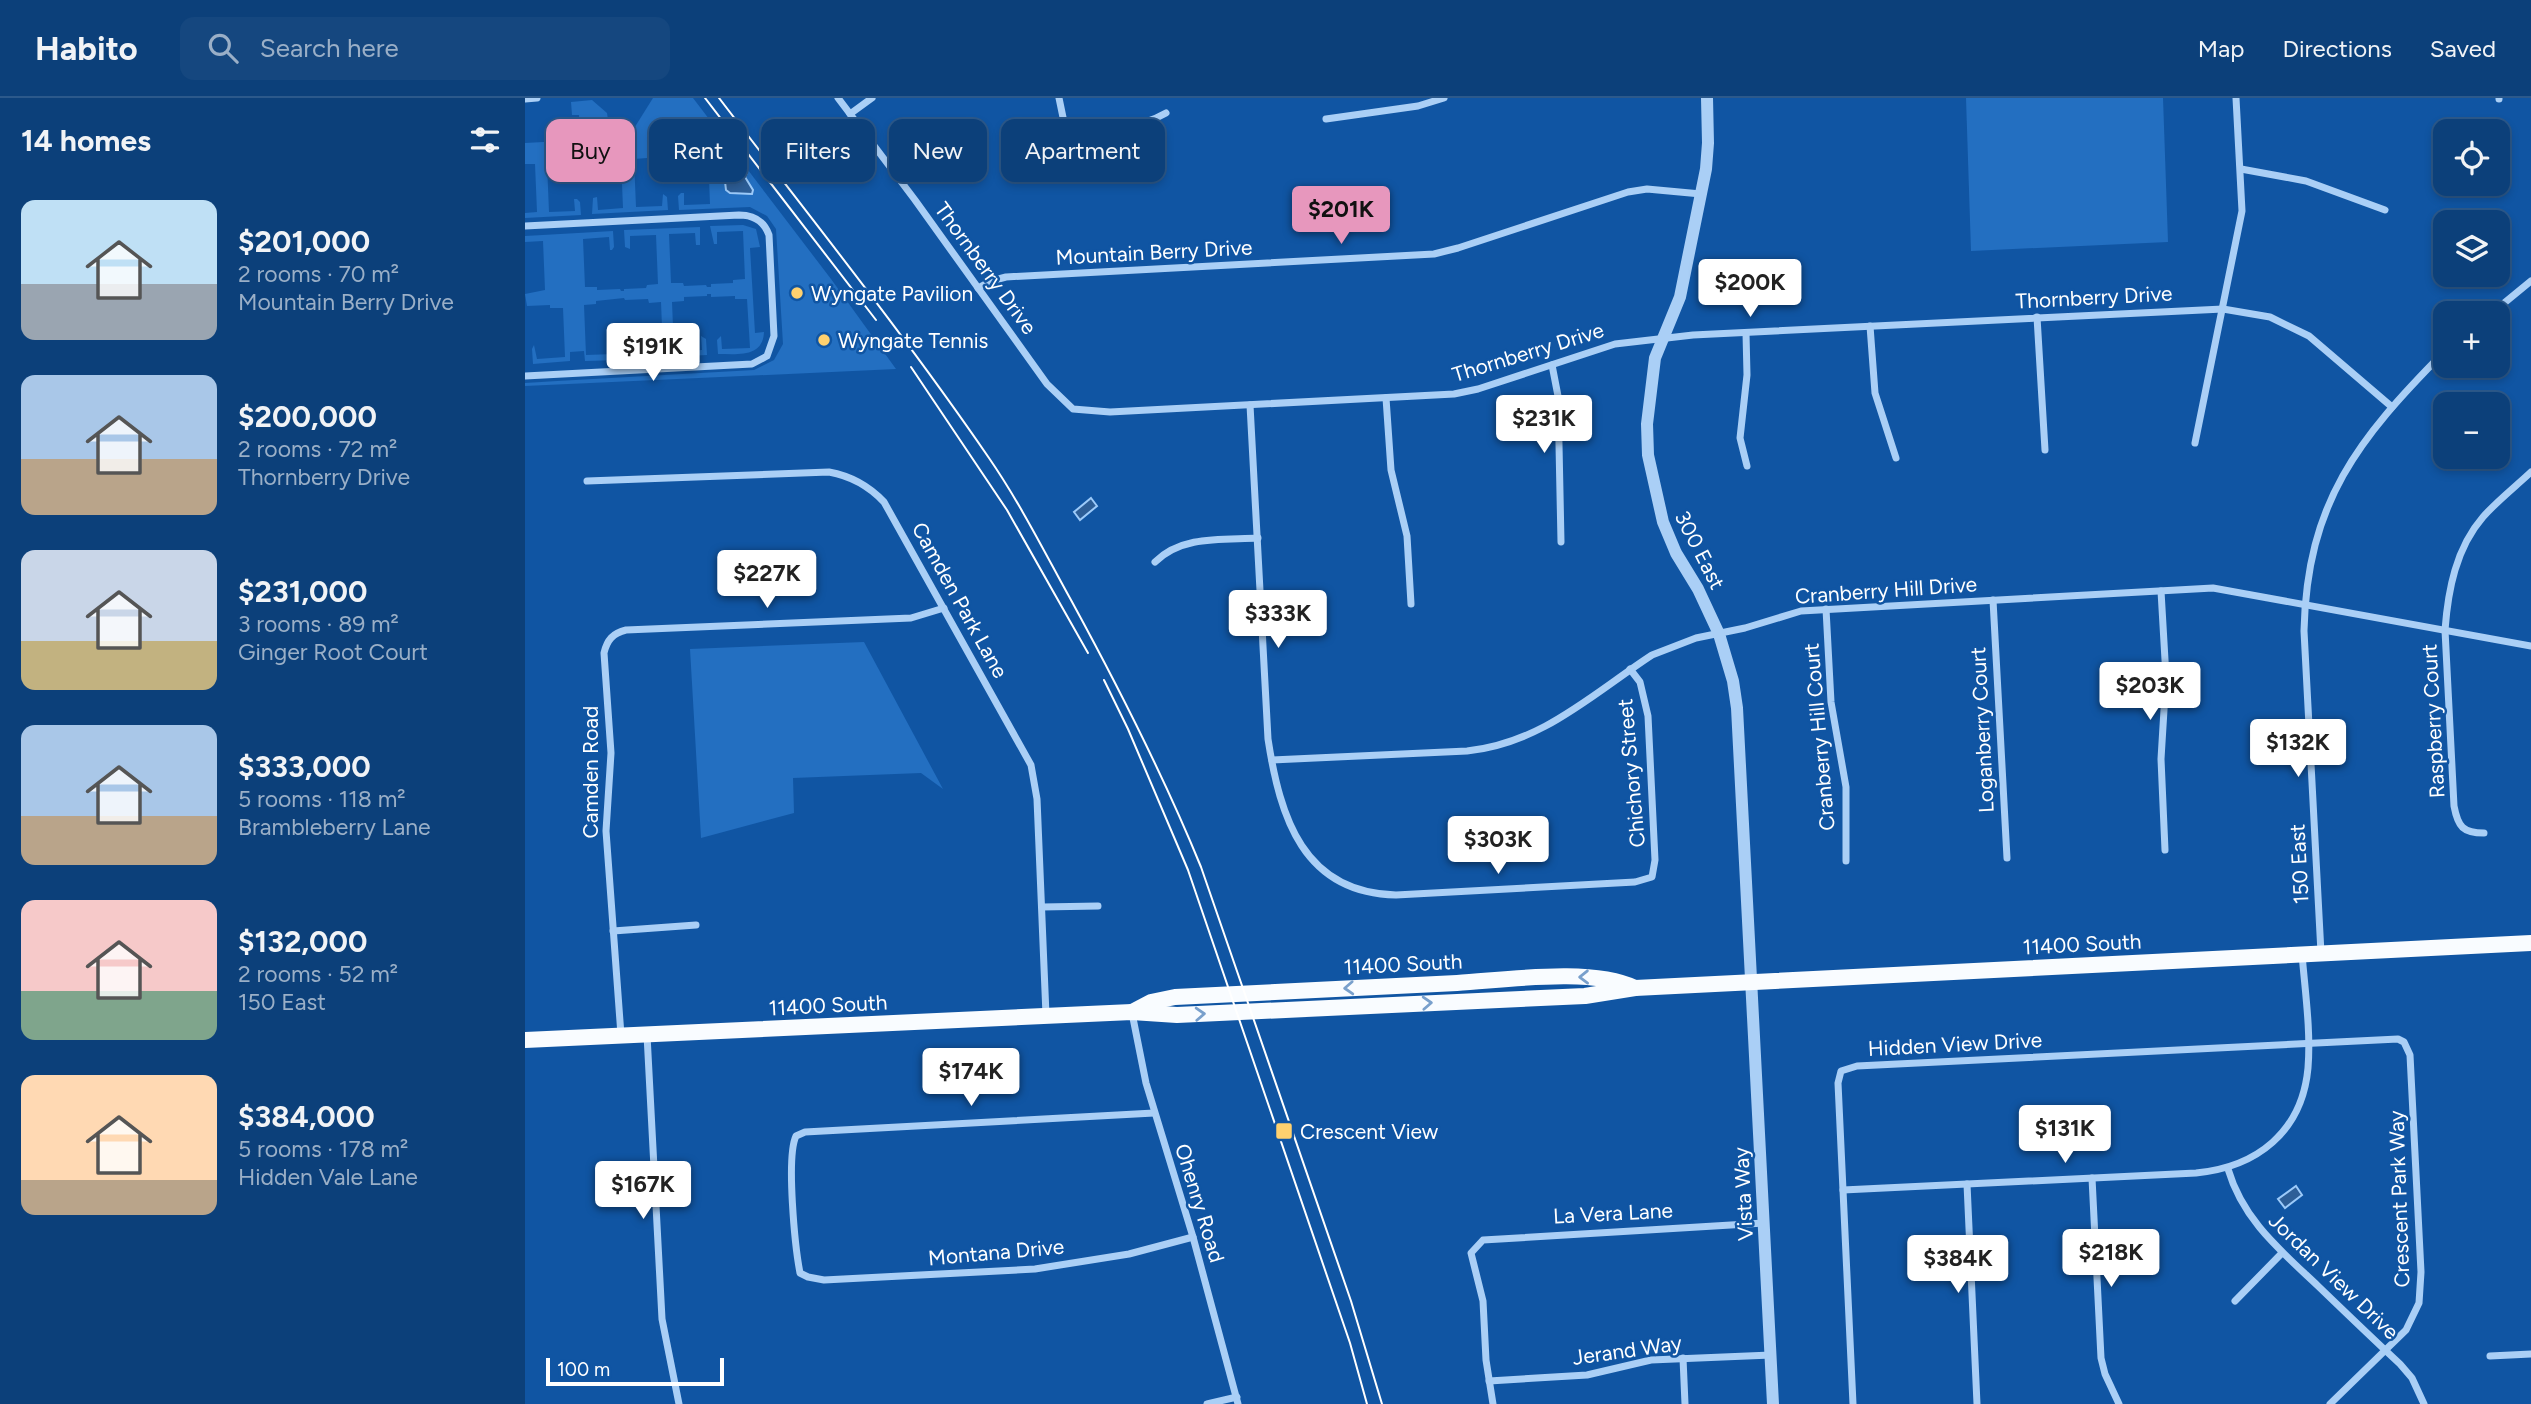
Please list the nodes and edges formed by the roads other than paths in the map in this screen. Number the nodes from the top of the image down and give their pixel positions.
1 (537, 98) edge
2 (838, 98) edge
3 (872, 98) edge
4 (1059, 98) edge
5 (1444, 98) edge
6 (1707, 98) edge
7 (2236, 98) edge
8 (525, 99) edge
9 (1166, 113) dead end
10 (850, 114) junction
11 (1326, 119) dead end
12 (2241, 169) junction
13 (1701, 194) junction
14 (2385, 210) dead end
15 (525, 226) edge
16 (2531, 281) edge
17 (978, 288) junction
18 (2507, 301) edge
19 (2224, 309) junction
20 (2037, 317) junction
21 (1870, 326) junction
22 (1746, 333) junction
23 (1663, 338) junction
24 (2433, 364) edge
25 (1552, 365) junction
26 (525, 376) edge
27 (1386, 398) junction
28 (1250, 405) junction
29 (2392, 407) junction
30 (2195, 443) dead end
31 (2045, 450) dead end
32 (1896, 458) dead end
33 (1747, 466) dead end
34 (2531, 472) edge
35 (586, 481) dead end
36 (1258, 538) junction
37 (1561, 542) dead end
38 (1155, 562) dead end
39 (2161, 591) junction
40 (1993, 600) junction
41 (1411, 604) dead end
42 (2305, 605) junction
43 (944, 608) junction
44 (1826, 609) junction
45 (2445, 630) junction
46 (1720, 634) junction
47 (2531, 646) edge
48 (1630, 669) junction
49 (1272, 761) junction
50 (2484, 833) dead end
51 (2165, 850) dead end
52 (2007, 858) dead end
53 (1846, 861) dead end
54 (1098, 906) dead end
55 (1042, 908) junction
56 (696, 925) dead end
57 (613, 930) junction
58 (2531, 943) edge
59 (2321, 953) junction
60 (2302, 954) junction
61 (1752, 982) junction
62 (1132, 1012) junction
63 (1046, 1016) junction
64 (647, 1034) junction
65 (621, 1036) junction
66 (525, 1040) edge
67 (2404, 1042) joint
68 (2308, 1043) junction
69 (1154, 1113) junction
70 (2228, 1168) junction
71 (2091, 1178) junction
72 (1967, 1184) junction
73 (1843, 1191) junction
74 (1764, 1223) junction
75 (1193, 1237) junction
76 (2282, 1253) junction
77 (2235, 1301) dead end
78 (2386, 1351) junction
79 (1770, 1354) junction
80 (2531, 1354) edge
81 (2490, 1356) dead end
82 (1683, 1358) junction
83 (1489, 1381) junction
84 (1238, 1401) edge
85 (679, 1404) edge
86 (1207, 1404) edge
87 (1493, 1404) edge
88 (1685, 1404) edge
89 (1773, 1404) edge
90 (1853, 1404) edge
91 (1977, 1404) edge
92 (2119, 1404) edge
93 (2330, 1404) edge
94 (2424, 1404) edge

1 - 8 street
2 - 10 street, Thornberry Drive
3 - 10 street
4 - 9 street
5 - 11 street
6 - 13 street, 300 East
7 - 12 street
10 - 17 street, Thornberry Drive
12 - 14 street
12 - 19 street
13 - 17 street, Mountain Berry Drive
13 - 23 street, 300 East
15 - 26 street
16 - 18 street
17 - 28 street, Thornberry Drive
19 - 20 street, Thornberry Drive
19 - 29 street, Thornberry Drive
19 - 30 street
20 - 21 street, Thornberry Drive
20 - 31 street
21 - 22 street, Thornberry Drive
21 - 32 street
22 - 23 street, Thornberry Drive
22 - 33 street
23 - 25 street, Thornberry Drive
23 - 46 street, 300 East
24 - 29 street, 150 East
25 - 27 street, Thornberry Drive
25 - 37 street
27 - 28 street, Thornberry Drive
27 - 41 street
28 - 36 street
29 - 42 street, 150 East
34 - 45 street
35 - 43 street, Camden Park Lane
36 - 38 street
36 - 49 street
39 - 40 street, Cranberry Hill Drive
39 - 42 street, Cranberry Hill Drive
39 - 51 street
40 - 44 street, Cranberry Hill Drive
40 - 52 street, Loganberry Court
42 - 45 street, Cranberry Hill Drive
42 - 59 street, 150 East
43 - 55 street, Camden Park Lane
43 - 57 street, Camden Road
44 - 46 street, Cranberry Hill Drive
44 - 53 street, Cranberry Hill Court
45 - 47 street, Cranberry Hill Drive
45 - 50 street, Raspberry Court
46 - 48 street, Cranberry Hill Drive
46 - 61 street, 300 East
48 - 49 street, Cranberry Hill Drive
48 - 49 street, Chichory Street
54 - 55 street
55 - 63 street, Camden Park Lane
56 - 57 street
57 - 65 street, Camden Road
58 - 59 main road, 11400 South
59 - 60 main road, 11400 South
60 - 61 main road, 11400 South
60 - 68 street
61 - 62 main road, 11400 South
61 - 74 street, Vista Way
62 - 63 main road, 11400 South
62 - 69 street, Ohenry Road
63 - 64 main road, 11400 South
64 - 65 main road, 11400 South
64 - 85 street
65 - 66 main road, 11400 South
67 - 68 street, Hidden View Drive
67 - 78 street, Crescent Park Way
68 - 70 street
68 - 73 street, Hidden View Drive
69 - 75 street, Ohenry Road
69 - 75 street, Montana Drive
70 - 71 street
70 - 76 street, Jordan View Drive
71 - 72 street
71 - 92 street
72 - 73 street
72 - 91 street
73 - 90 street, Hidden View Drive
74 - 79 street, Vista Way
74 - 83 street, La Vera Lane
75 - 84 street, Ohenry Road
76 - 77 street
76 - 78 street, Jordan View Drive
78 - 93 street, Crescent Park Way
78 - 94 street, Jordan View Drive
79 - 82 street, Jerand Way
79 - 89 street, Vista Way
80 - 81 street
82 - 83 street, Jerand Way
82 - 88 street
83 - 87 street
84 - 86 street

